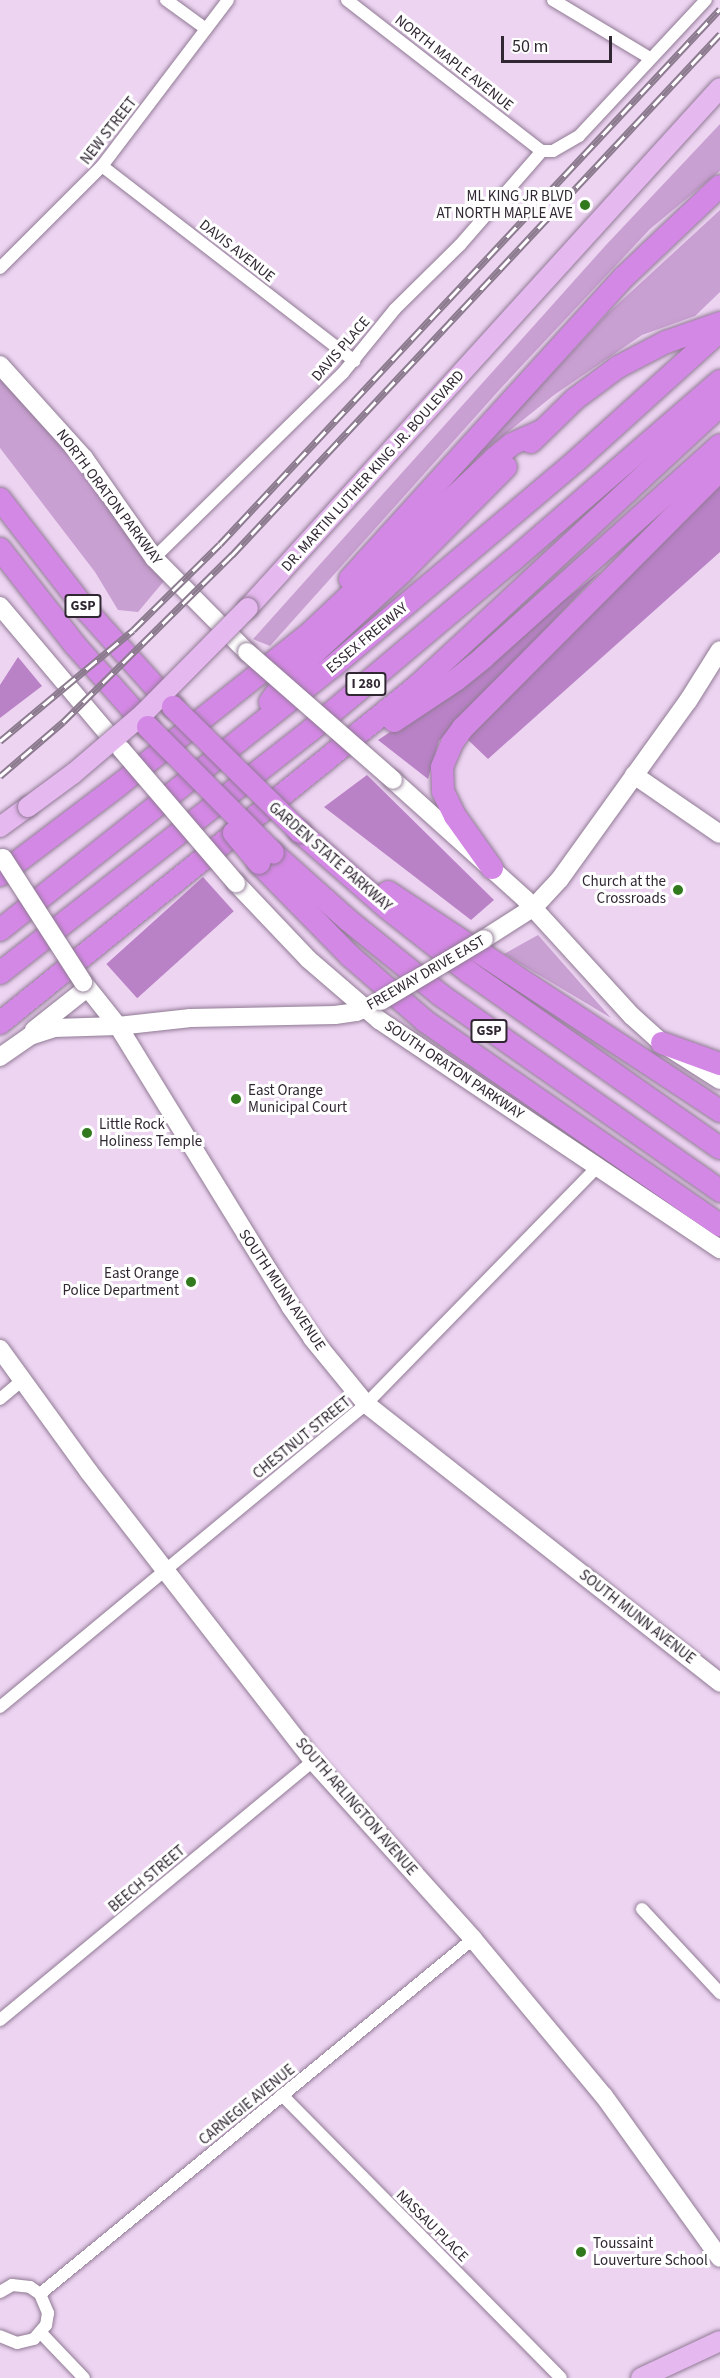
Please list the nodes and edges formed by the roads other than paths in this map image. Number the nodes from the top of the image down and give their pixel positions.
1 (166, 0) edge
2 (228, 0) edge
3 (347, 0) edge
4 (554, 0) edge
5 (706, 0) edge
6 (206, 29) junction
7 (650, 58) junction
8 (720, 87) edge
9 (542, 150) junction
10 (102, 166) junction
11 (720, 186) edge
12 (0, 268) edge
13 (720, 323) edge
14 (720, 331) edge
15 (354, 361) junction
16 (0, 365) edge
17 (720, 381) edge
18 (720, 405) edge
19 (541, 431) junction
20 (720, 446) edge
21 (720, 470) edge
22 (0, 499) edge
23 (0, 549) edge
24 (154, 558) junction
25 (0, 606) edge
26 (720, 650) edge
27 (246, 684) junction
28 (246, 738) junction
29 (634, 776) junction
30 (297, 784) junction
31 (0, 827) edge
32 (300, 832) junction
33 (720, 834) edge
34 (266, 858) junction
35 (1, 863) edge
36 (492, 868) junction
37 (534, 907) junction
38 (0, 930) edge
39 (106, 939) junction
40 (0, 973) edge
41 (85, 985) junction
42 (373, 1005) junction
43 (0, 1012) edge
44 (0, 1023) edge
45 (118, 1026) junction
46 (662, 1043) junction
47 (16, 1044) junction
48 (0, 1057) edge
49 (720, 1064) edge
50 (720, 1080) edge
51 (720, 1111) edge
52 (720, 1148) edge
53 (598, 1166) junction
54 (720, 1191) edge
55 (720, 1225) edge
56 (720, 1249) edge
57 (0, 1349) edge
58 (23, 1380) junction
59 (0, 1399) edge
60 (366, 1404) junction
61 (164, 1569) junction
62 (720, 1683) edge
63 (0, 1707) edge
64 (313, 1761) junction
65 (642, 1909) dead end
66 (473, 1939) junction
67 (720, 1994) edge
68 (0, 2020) edge
69 (282, 2096) junction
70 (720, 2258) edge
71 (0, 2292) edge
72 (40, 2294) junction
73 (41, 2333) junction
74 (0, 2336) edge
75 (720, 2341) edge
76 (84, 2378) edge
77 (561, 2378) edge
78 (641, 2378) edge

1 - 6 street
2 - 6 street, NEW STREET
3 - 9 street, NORTH MAPLE AVENUE
4 - 7 street
5 - 7 street
6 - 10 street, NEW STREET
7 - 9 street
8 - 31 main road, DR. MARTIN LUTHER KING JR. BOULEVARD, bridge
9 - 15 street, DAVIS PLACE
10 - 12 street, NEW STREET
10 - 15 street, DAVIS AVENUE
11 - 27 highway
13 - 19 highway
14 - 28 highway, ESSEX FREEWAY / I 280
15 - 24 street, DAVIS PLACE
16 - 24 main road, NORTH ORATON PARKWAY
17 - 40 highway, I 280
18 - 30 highway
19 - 27 highway
19 - 28 highway
20 - 30 highway
21 - 36 highway
22 - 32 highway, GARDEN STATE PARKWAY / GSP, bridge
23 - 34 highway, GSP, bridge
24 - 36 main road, NORTH ORATON PARKWAY, bridge
25 - 42 main road, SOUTH ORATON PARKWAY, bridge
26 - 29 main road, FREEWAY DRIVE EAST
27 - 35 highway
28 - 38 highway, ESSEX FREEWAY / I 280
29 - 33 main road
29 - 37 main road, FREEWAY DRIVE EAST
30 - 39 highway
32 - 51 highway
32 - 52 highway, GARDEN STATE PARKWAY / GSP
34 - 54 highway, GSP
34 - 55 highway
35 - 41 main road, SOUTH MUNN AVENUE, bridge
36 - 37 main road
37 - 42 main road, FREEWAY DRIVE EAST, bridge
37 - 46 main road
39 - 43 highway
39 - 44 highway
41 - 45 main road, SOUTH MUNN AVENUE
41 - 47 main road
42 - 45 main road, FREEWAY DRIVE EAST
42 - 53 main road, SOUTH ORATON PARKWAY
45 - 47 main road, FREEWAY DRIVE EAST
45 - 60 main road, SOUTH MUNN AVENUE
46 - 49 highway
46 - 50 main road
47 - 48 main road, FREEWAY DRIVE EAST
53 - 56 main road, SOUTH ORATON PARKWAY
53 - 60 street, CHESTNUT STREET
57 - 58 main road, SOUTH ARLINGTON AVENUE
58 - 59 street
58 - 61 main road, SOUTH ARLINGTON AVENUE
60 - 61 street, CHESTNUT STREET
60 - 62 main road, SOUTH MUNN AVENUE
61 - 63 street, CHESTNUT STREET
61 - 64 main road, SOUTH ARLINGTON AVENUE
64 - 66 main road, SOUTH ARLINGTON AVENUE
64 - 68 street, BEECH STREET
65 - 67 street
66 - 69 street, CARNEGIE AVENUE
66 - 70 main road, SOUTH ARLINGTON AVENUE
69 - 72 street, CARNEGIE AVENUE
69 - 77 street, NASSAU PLACE
71 - 72 street
72 - 73 street
73 - 74 street
73 - 76 street
75 - 78 main road

